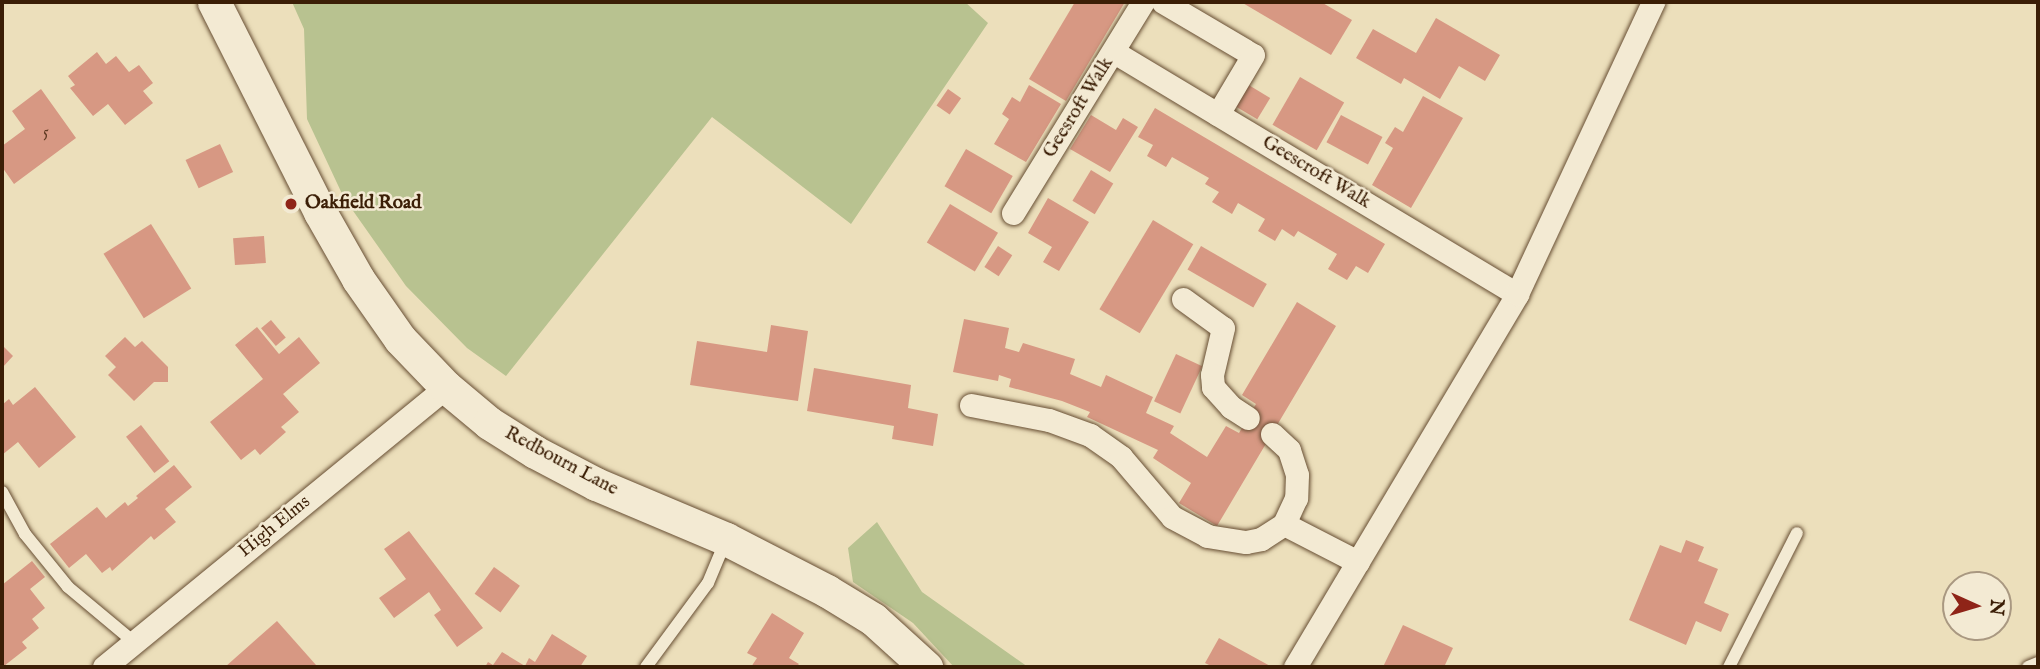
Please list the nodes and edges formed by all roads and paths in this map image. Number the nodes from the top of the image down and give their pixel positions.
1 (214, 2) edge
2 (1143, 2) edge
3 (1163, 2) edge
4 (1653, 2) edge
5 (1114, 52) junction
6 (1218, 114) junction
7 (1013, 213) dead end
8 (1517, 294) junction
9 (1183, 299) dead end
10 (446, 387) junction
11 (971, 405) dead end
12 (1248, 418) dead end
13 (1272, 434) dead end
14 (2, 492) edge
15 (1284, 524) junction
16 (1797, 533) dead end
17 (726, 539) junction
18 (1358, 562) junction
19 (134, 642) junction
20 (2038, 663) edge
21 (104, 667) edge
22 (646, 667) edge
23 (926, 667) edge
24 (1295, 667) edge
25 (1729, 667) edge
26 (2028, 667) edge

1 - 10 main road, Redbourn Lane
2 - 5 street, Geesroft Walk
3 - 6 street
4 - 8 street
5 - 6 street, Geescroft Walk
5 - 7 street, Geesroft Walk
6 - 8 street, Geescroft Walk
8 - 18 street
9 - 12 street
10 - 17 main road, Redbourn Lane
10 - 19 street, High Elms
11 - 15 street
13 - 15 street
14 - 19 lane
15 - 18 street
16 - 25 lane
17 - 22 lane
17 - 23 main road, Redbourn Lane
18 - 24 street
19 - 21 street, High Elms
20 - 26 lane

